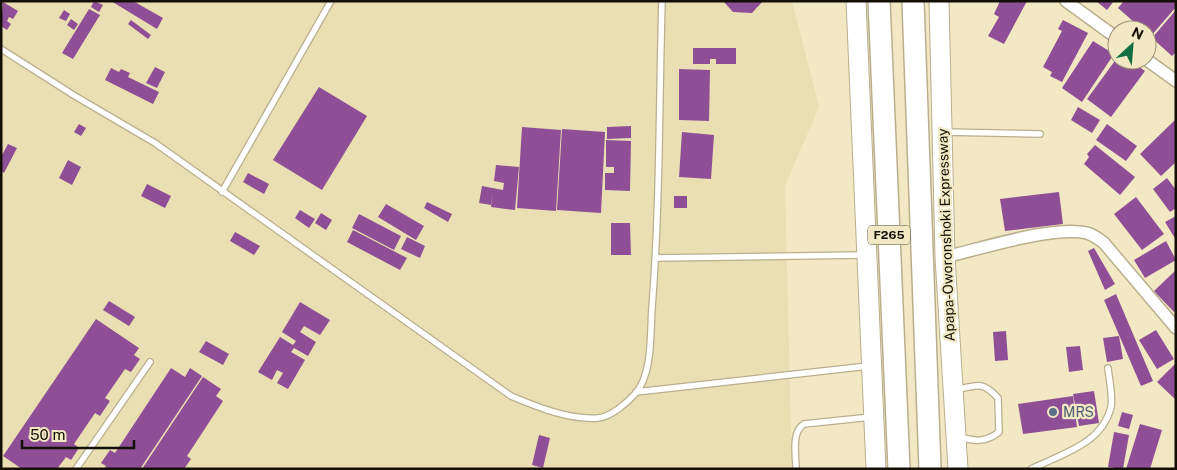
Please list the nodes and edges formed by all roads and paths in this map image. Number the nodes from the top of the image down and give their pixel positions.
1 (331, 1) edge
2 (662, 1) edge
3 (856, 1) edge
4 (879, 1) edge
5 (913, 1) edge
6 (939, 1) edge
7 (1066, 1) edge
8 (1107, 31) edge
9 (1, 49) edge
10 (1157, 67) edge
11 (1176, 81) edge
12 (942, 132) junction
13 (1040, 134) dead end
14 (222, 192) junction
15 (866, 255) junction
16 (945, 257) junction
17 (656, 258) junction
18 (1176, 328) edge
19 (150, 362) dead end
20 (870, 366) junction
21 (1108, 368) dead end
22 (952, 390) junction
23 (636, 392) junction
24 (873, 417) junction
25 (956, 437) junction
26 (76, 469) edge
27 (796, 469) edge
28 (876, 469) edge
29 (899, 469) edge
30 (930, 469) edge
31 (958, 469) edge
32 (1031, 469) edge

1 - 14 lane
2 - 17 lane
3 - 15 main road
4 - 29 highway, F265
5 - 30 highway, Apapa-Oworonshoki Expressway / F265
6 - 12 main road, Apapa-Oworonshoki Expressway
7 - 8 street
9 - 14 lane
10 - 11 street
12 - 13 lane
12 - 16 main road, Apapa-Oworonshoki Expressway
14 - 23 lane
15 - 17 lane
15 - 20 main road
16 - 18 street
16 - 22 main road, Apapa-Oworonshoki Expressway
17 - 23 lane
19 - 26 lane
20 - 23 lane
20 - 24 main road
21 - 32 lane
22 - 25 main road, Apapa-Oworonshoki Expressway
22 - 25 lane
24 - 27 lane
24 - 28 main road
25 - 31 main road, Apapa-Oworonshoki Expressway

